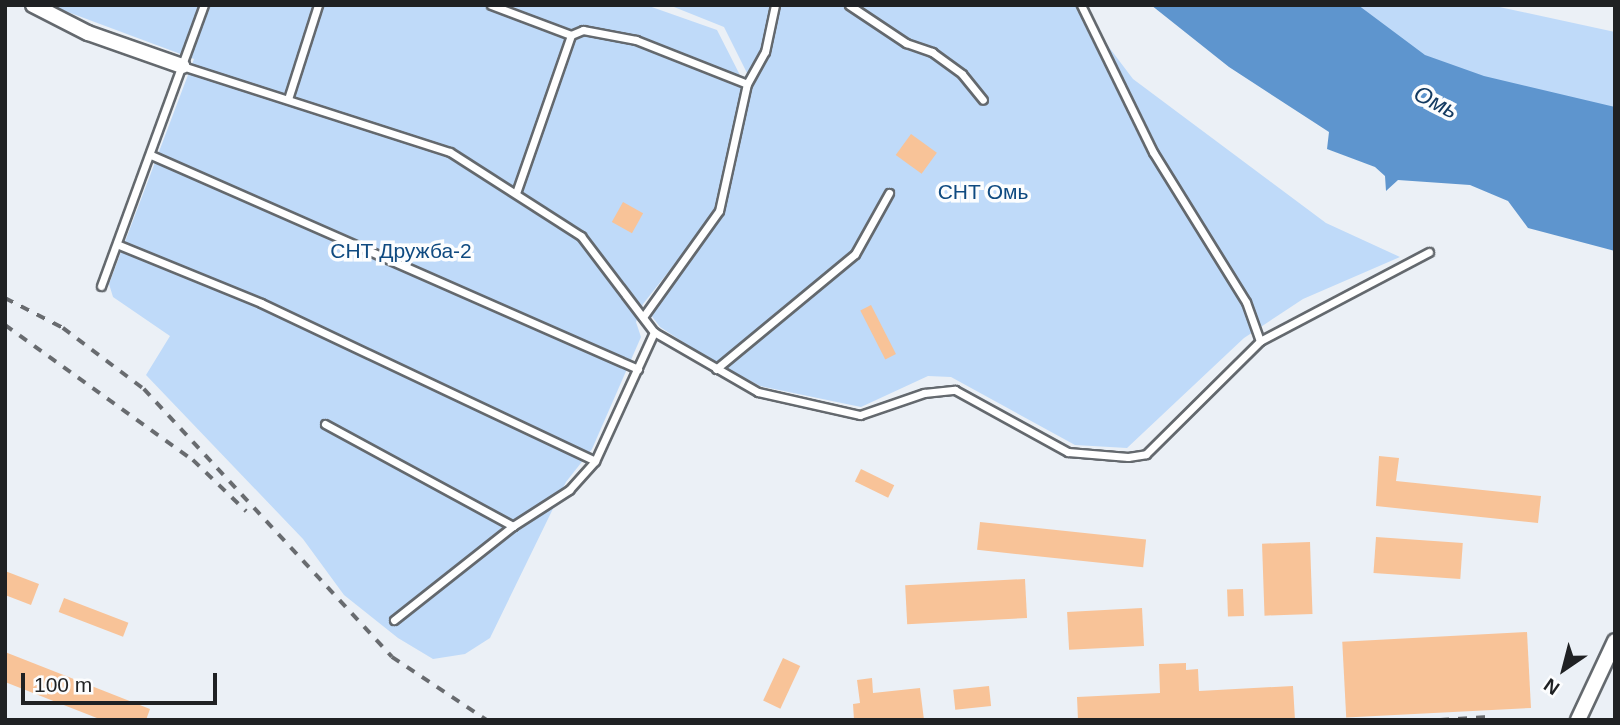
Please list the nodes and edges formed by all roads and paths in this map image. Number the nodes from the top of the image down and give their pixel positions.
1 (33, 5) edge
2 (204, 5) edge
3 (318, 5) edge
4 (491, 5) edge
5 (775, 5) edge
6 (849, 5) edge
7 (1081, 5) edge
8 (571, 35) junction
9 (182, 66) junction
10 (747, 85) junction
11 (288, 99) junction
12 (983, 100) dead end
13 (151, 155) junction
14 (516, 193) junction
15 (889, 193) dead end
16 (119, 245) junction
17 (1429, 252) dead end
18 (101, 286) dead end
19 (643, 317) junction
20 (654, 332) junction
21 (1260, 341) junction
22 (638, 369) junction
23 (716, 369) junction
24 (325, 424) dead end
25 (595, 461) junction
26 (513, 526) junction
27 (394, 620) dead end
28 (1615, 641) edge
29 (1577, 720) edge

1 - 9 street
2 - 9 lane
3 - 11 lane
4 - 8 lane
5 - 10 lane
6 - 12 lane
7 - 21 lane
8 - 10 lane
8 - 14 lane
9 - 11 lane
9 - 13 lane
10 - 19 lane
11 - 14 lane
13 - 16 lane
13 - 22 lane
14 - 19 lane
15 - 23 lane
16 - 18 lane
16 - 25 lane
17 - 21 lane
19 - 20 lane
20 - 22 lane
20 - 23 lane
21 - 23 lane
22 - 25 lane
24 - 26 lane
25 - 26 lane
26 - 27 lane
28 - 29 street

